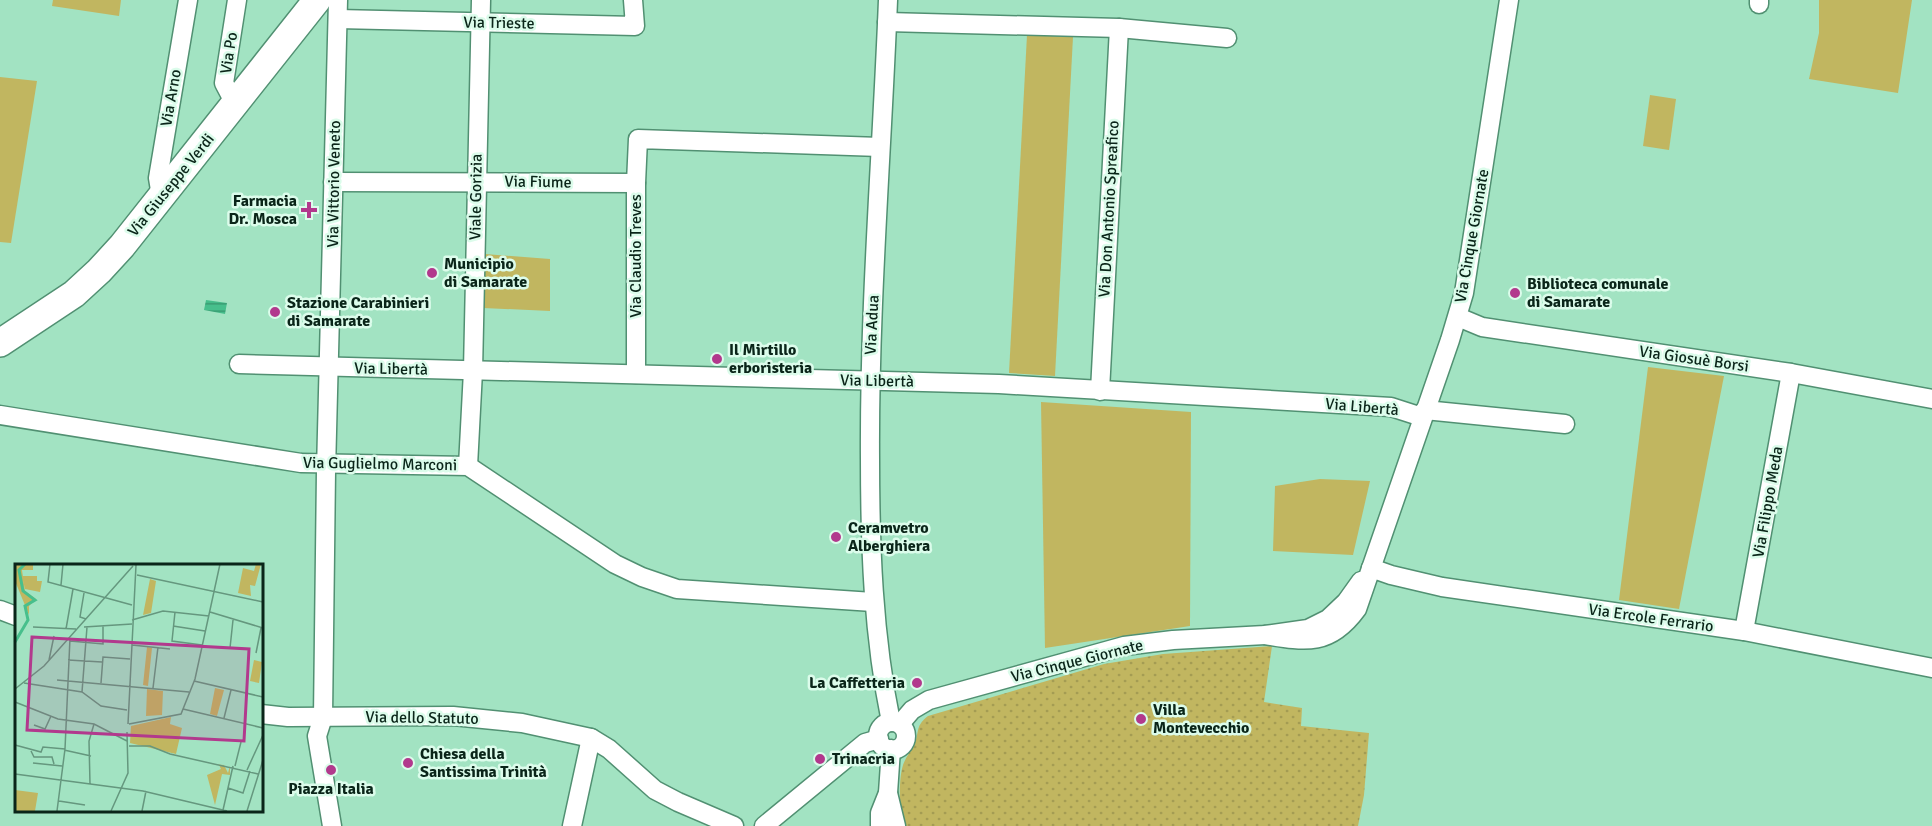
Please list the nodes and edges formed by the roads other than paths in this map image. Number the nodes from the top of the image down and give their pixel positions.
1 (188, 0) edge
2 (237, 0) edge
3 (316, 0) edge
4 (338, 0) edge
5 (481, 0) edge
6 (633, 0) edge
7 (888, 0) edge
8 (1509, 0) edge
9 (338, 19) junction
10 (480, 22) junction
11 (887, 22) junction
12 (1119, 28) junction
13 (1227, 38) dead end
14 (235, 104) junction
15 (880, 147) junction
16 (333, 182) junction
17 (476, 182) junction
18 (636, 183) junction
19 (162, 196) junction
20 (1458, 317) junction
21 (0, 343) edge
22 (239, 364) dead end
23 (330, 368) junction
24 (473, 370) junction
25 (636, 374) junction
26 (1791, 374) junction
27 (870, 381) junction
28 (1100, 391) junction
29 (1932, 399) edge
30 (1424, 413) junction
31 (0, 416) edge
32 (1565, 424) dead end
33 (326, 462) junction
34 (468, 466) junction
35 (1371, 568) junction
36 (873, 602) junction
37 (0, 610) edge
38 (15, 616) edge
39 (1744, 631) junction
40 (1932, 668) edge
41 (262, 714) edge
42 (323, 717) junction
43 (896, 723) junction
44 (591, 738) junction
45 (885, 744) junction
46 (888, 794) junction
47 (332, 826) edge
48 (572, 826) edge
49 (734, 826) edge
50 (764, 826) edge
51 (880, 826) edge
52 (896, 826) edge

1 - 19 street, Via Arno
2 - 14 street, Via Po
3 - 14 main road, Via Giuseppe Verdi
4 - 9 street, Via Vittorio Veneto
5 - 10 street, Viale Gorizia
6 - 10 street, Via Trieste
7 - 11 street, Via Adua
8 - 20 street, Via Cinque Giornate
9 - 10 street, Via Trieste
9 - 16 street, Via Vittorio Veneto
10 - 17 street, Viale Gorizia
11 - 12 street
11 - 15 street, Via Adua
12 - 13 street
12 - 28 street, Via Don Antonio Spreafico
14 - 19 main road, Via Giuseppe Verdi
15 - 18 street, Via Claudio Treves
15 - 27 street, Via Adua
16 - 17 street, Via Fiume
16 - 23 street, Via Vittorio Veneto
17 - 18 street, Via Fiume
17 - 24 street, Viale Gorizia
18 - 25 street, Via Claudio Treves
19 - 21 main road, Via Giuseppe Verdi
20 - 26 street, Via Giosuè Borsi
20 - 30 street, Via Cinque Giornate
22 - 23 street
23 - 24 street, Via Libertà
23 - 33 street, Via Vittorio Veneto
24 - 25 street, Via Libertà
24 - 34 street, Viale Gorizia
25 - 27 street, Via Libertà
26 - 29 street, Via Giosuè Borsi
26 - 39 street, Via Filippo Meda
27 - 28 street, Via Libertà
27 - 36 street, Via Adua
28 - 30 street, Via Libertà
30 - 32 street, Via Libertà
30 - 35 street, Via Cinque Giornate
31 - 33 street, Via Guglielmo Marconi
33 - 34 street, Via Guglielmo Marconi
33 - 42 street, Via Vittorio Veneto
34 - 36 street, Via Guglielmo Marconi
35 - 39 street, Via Ercole Ferrario
35 - 43 street, Via Cinque Giornate
36 - 43 street, Via Adua
37 - 38 street
39 - 40 street, Via Ercole Ferrario
41 - 42 street, Via dello Statuto
42 - 44 street, Via dello Statuto
42 - 47 street
43 - 45 street, Via Cinque Giornate
44 - 48 street
44 - 49 street
45 - 46 street
45 - 50 street
46 - 51 street
46 - 52 street

